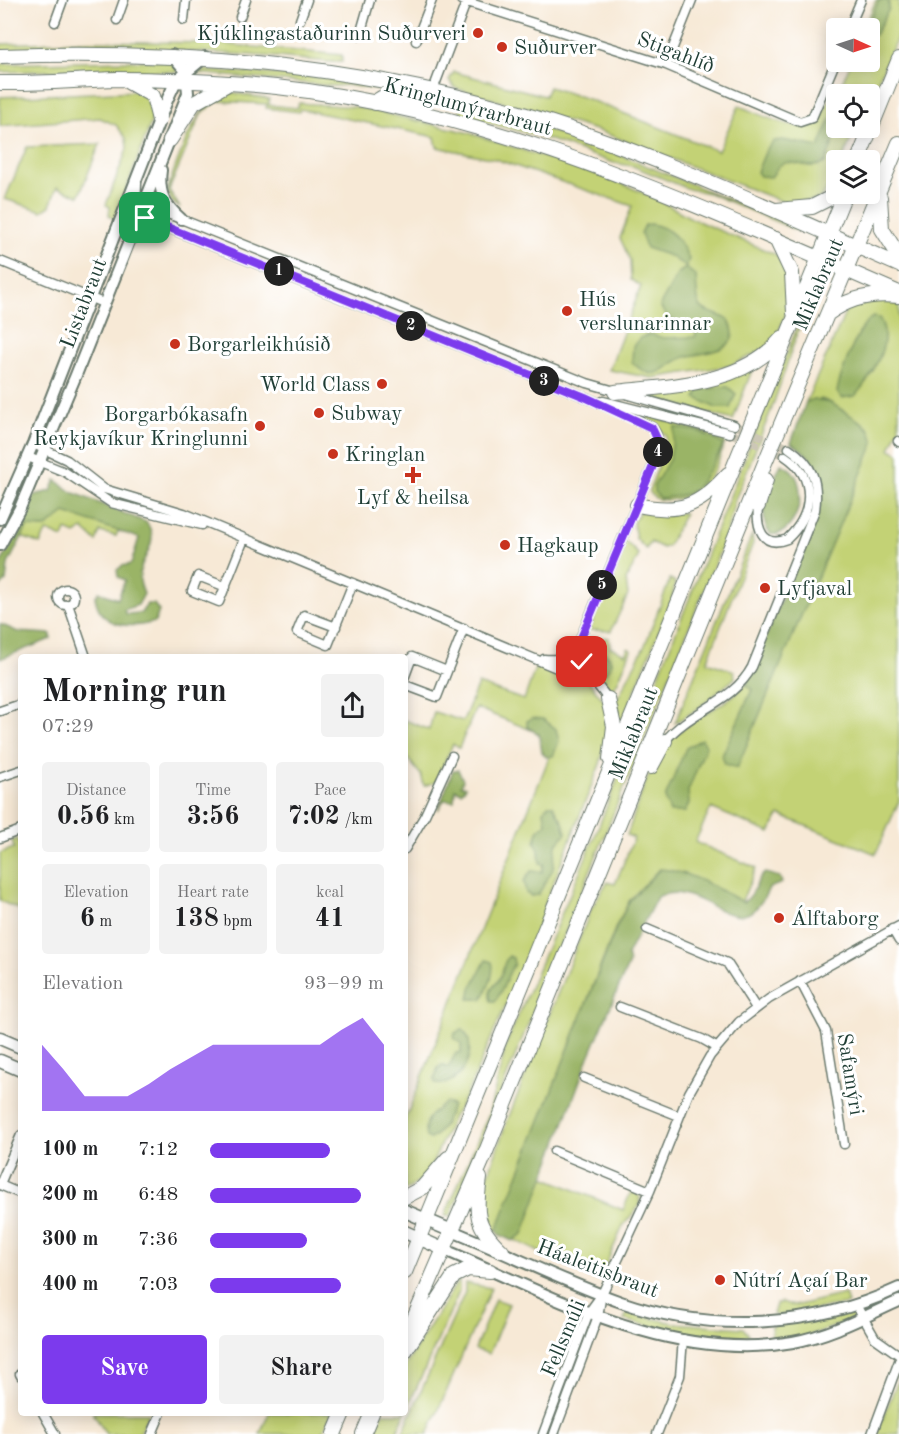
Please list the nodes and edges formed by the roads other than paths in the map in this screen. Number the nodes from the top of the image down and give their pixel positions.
1 (63, 0) edge
2 (124, 0) edge
3 (186, 0) edge
4 (246, 0) edge
5 (307, 0) edge
6 (370, 0) edge
7 (432, 0) edge
8 (692, 0) edge
9 (861, 0) edge
10 (465, 1) edge
11 (240, 17) dead end
12 (853, 18) edge
13 (117, 20) dead end
14 (184, 20) dead end
15 (300, 20) dead end
16 (55, 22) dead end
17 (360, 35) dead end
18 (416, 42) dead end
19 (172, 55) junction
20 (0, 56) edge
21 (205, 57) junction
22 (899, 59) edge
23 (666, 65) junction
24 (831, 72) edge
25 (184, 78) junction
26 (117, 79) junction
27 (0, 83) edge
28 (30, 84) junction
29 (231, 84) junction
30 (0, 89) edge
31 (433, 90) junction
32 (375, 103) junction
33 (159, 120) junction
34 (170, 140) junction
35 (899, 143) edge
36 (862, 150) edge
37 (162, 157) junction
38 (139, 171) junction
39 (881, 188) junction
40 (826, 200) edge
41 (841, 204) edge
42 (139, 210) junction
43 (776, 210) junction
44 (181, 219) junction
45 (119, 225) junction
46 (830, 234) junction
47 (776, 239) junction
48 (856, 246) junction
49 (899, 256) edge
50 (820, 258) junction
51 (0, 261) edge
52 (899, 265) edge
53 (846, 270) junction
54 (899, 295) edge
55 (91, 298) junction
56 (103, 303) junction
57 (829, 313) junction
58 (792, 324) junction
59 (615, 392) junction
60 (585, 397) junction
61 (33, 444) junction
62 (45, 449) junction
63 (28, 457) junction
64 (766, 460) junction
65 (39, 461) junction
66 (737, 464) junction
67 (637, 505) junction
68 (758, 507) joint
69 (0, 519) edge
70 (212, 526) junction
71 (244, 539) junction
72 (0, 545) edge
73 (353, 583) junction
74 (226, 587) dead end
75 (68, 604) dead end
76 (336, 627) junction
77 (464, 628) junction
78 (581, 638) junction
79 (85, 654) edge
80 (541, 659) junction
81 (408, 668) edge
82 (447, 671) junction
83 (586, 672) junction
84 (408, 686) edge
85 (608, 699) joint
86 (18, 705) edge
87 (0, 711) edge
88 (666, 741) joint
89 (452, 756) dead end
90 (18, 771) edge
91 (0, 777) edge
92 (608, 777) junction
93 (0, 827) edge
94 (18, 831) edge
95 (2, 837) edge
96 (408, 844) edge
97 (589, 898) junction
98 (896, 927) edge
99 (647, 928) dead end
100 (899, 941) edge
101 (800, 981) junction
102 (620, 1007) dead end
103 (756, 1008) junction
104 (0, 1038) edge
105 (18, 1046) edge
106 (716, 1047) junction
107 (0, 1061) edge
108 (18, 1069) edge
109 (584, 1078) dead end
110 (679, 1116) junction
111 (18, 1142) edge
112 (844, 1144) dead end
113 (458, 1145) junction
114 (554, 1151) dead end
115 (483, 1159) junction
116 (0, 1184) edge
117 (650, 1191) junction
118 (18, 1193) edge
119 (408, 1195) edge
120 (408, 1211) edge
121 (427, 1220) junction
122 (452, 1231) junction
123 (408, 1233) edge
124 (420, 1238) junction
125 (445, 1250) junction
126 (502, 1251) junction
127 (408, 1265) edge
128 (490, 1271) junction
129 (899, 1288) edge
130 (602, 1294) junction
131 (899, 1301) edge
132 (856, 1305) junction
133 (593, 1314) junction
134 (862, 1319) junction
135 (408, 1332) edge
136 (683, 1339) junction
137 (408, 1346) edge
138 (899, 1355) edge
139 (899, 1361) edge
140 (45, 1416) edge
141 (161, 1416) edge
142 (342, 1416) edge
143 (371, 1416) edge
144 (55, 1434) edge
145 (152, 1434) edge
146 (334, 1434) edge
147 (363, 1434) edge
148 (543, 1434) edge
149 (554, 1434) edge
150 (657, 1434) edge
151 (872, 1434) edge

1 - 16 street
2 - 13 street
3 - 14 street
4 - 11 street
5 - 15 street
6 - 17 street
7 - 18 street
8 - 23 street
9 - 12 street
10 - 23 street, Stigahlíð
10 - 31 street
19 - 20 main road, Kringlumýrarbraut
19 - 21 main road, Kringlumýrarbraut
19 - 25 street
21 - 25 street
21 - 31 main road, Kringlumýrarbraut
22 - 36 main road
23 - 24 street, Stigahlíð
25 - 26 main road, Kringlumýrarbraut
25 - 29 main road, Kringlumýrarbraut
25 - 33 street, Listabraut
25 - 34 street, Listabraut
26 - 28 main road, Kringlumýrarbraut
26 - 33 main road
27 - 28 main road, Kringlumýrarbraut
28 - 30 main road
29 - 32 main road, Kringlumýrarbraut
29 - 34 main road
31 - 32 main road
31 - 43 main road, Kringlumýrarbraut
32 - 47 main road, Kringlumýrarbraut
33 - 38 street, Listabraut
34 - 37 street, Listabraut
35 - 39 main road, Miklabraut
37 - 42 street, Listabraut
37 - 44 street
38 - 42 street
38 - 45 street, Listabraut
39 - 48 main road, Miklabraut
39 - 49 main road
40 - 43 main road
41 - 46 main road, Miklabraut
42 - 44 street
42 - 45 street
42 - 56 street, Listabraut
42 - 60 street
43 - 46 main road, Kringlumýrarbraut
44 - 59 street
45 - 55 street, Listabraut
46 - 48 main road, Kringlumýrarbraut
46 - 50 main road, Miklabraut
47 - 50 main road, Kringlumýrarbraut
47 - 58 main road
48 - 52 main road, Kringlumýrarbraut
48 - 53 main road, Miklabraut
50 - 53 main road, Kringlumýrarbraut
50 - 58 main road, Miklabraut
51 - 55 street
53 - 54 main road, Kringlumýrarbraut
53 - 57 main road, Miklabraut
54 - 57 main road
55 - 56 street
55 - 61 street, Listabraut
56 - 62 street, Listabraut
57 - 64 main road, Miklabraut
58 - 59 main road
58 - 66 main road, Miklabraut
59 - 60 street
60 - 67 street
61 - 62 street
61 - 63 street, Listabraut
62 - 65 street, Listabraut
62 - 70 street
63 - 65 street
63 - 69 street, Listabraut
64 - 68 main road
64 - 97 main road, Miklabraut
65 - 70 street
65 - 72 street, Listabraut
66 - 67 main road
66 - 92 main road, Miklabraut
67 - 78 street
68 - 88 street
70 - 71 street
71 - 73 street
71 - 74 street
73 - 76 street
73 - 77 street
75 - 79 street
76 - 76 street
77 - 80 street
77 - 82 street
78 - 80 street
78 - 83 street
80 - 83 street
81 - 82 street
82 - 84 street
83 - 85 street
85 - 92 main road
86 - 87 street
88 - 97 main road
89 - 96 street
90 - 91 street
92 - 113 main road, Miklabraut
93 - 95 street
94 - 95 street
97 - 115 main road, Miklabraut
98 - 100 street
98 - 101 street
99 - 103 street
101 - 103 street
101 - 112 street, Safamýri
102 - 106 street
103 - 106 street
104 - 105 main road
106 - 110 street
107 - 108 main road
109 - 110 street
110 - 117 street
111 - 116 street
113 - 119 main road
113 - 121 main road, Miklabraut
114 - 117 street
115 - 122 main road, Miklabraut
115 - 126 main road
116 - 118 street
117 - 130 street
120 - 121 main road, Háaleitisbraut
121 - 122 main road, Háaleitisbraut
121 - 124 main road, Miklabraut
122 - 125 main road, Miklabraut
122 - 126 street, Háaleitisbraut
123 - 124 main road, Háaleitisbraut
124 - 125 main road, Háaleitisbraut
124 - 127 main road, Miklabraut
125 - 128 street, Háaleitisbraut
125 - 135 main road, Miklabraut
126 - 130 street, Háaleitisbraut
128 - 133 street, Háaleitisbraut
128 - 137 main road
129 - 132 street, Háaleitisbraut
130 - 132 street, Háaleitisbraut
130 - 133 street, Fellsmúli
131 - 134 street, Háaleitisbraut
132 - 134 street
133 - 136 street, Háaleitisbraut
133 - 148 street, Fellsmúli
133 - 149 street, Fellsmúli
134 - 136 street, Háaleitisbraut
134 - 138 street
136 - 150 street
139 - 151 street
140 - 144 street
141 - 145 street
142 - 146 main road
143 - 147 main road

